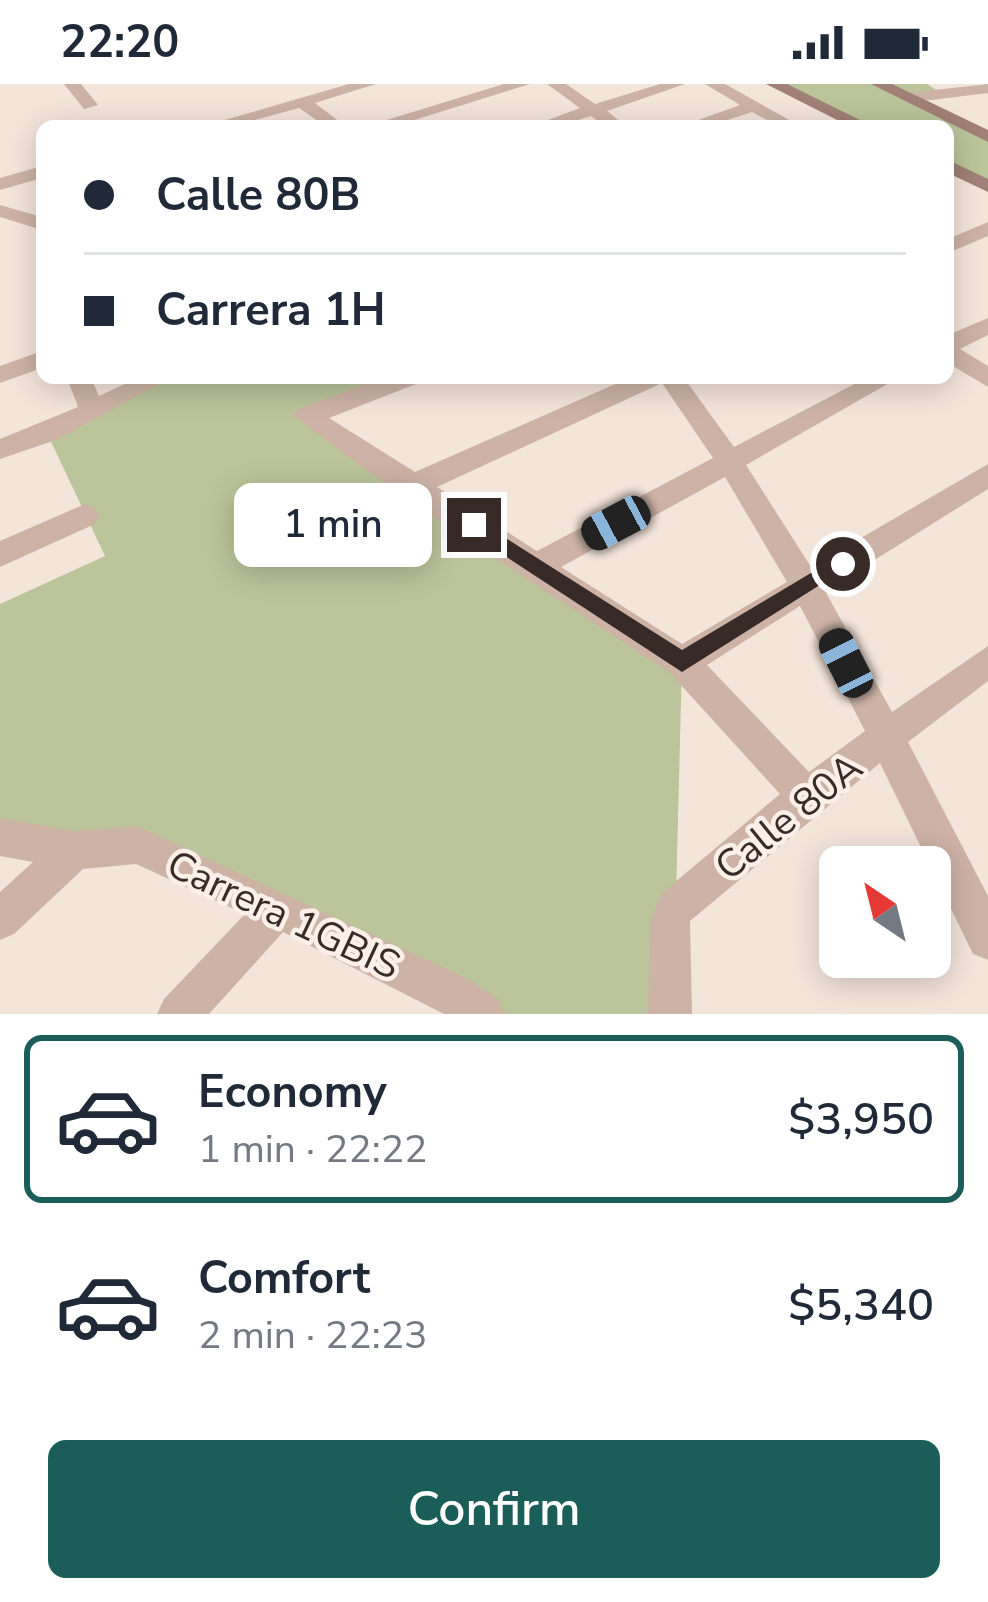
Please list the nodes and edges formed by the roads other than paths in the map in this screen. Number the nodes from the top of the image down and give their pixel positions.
1 (72, 84) edge
2 (522, 84) edge
3 (555, 84) edge
4 (676, 84) edge
5 (713, 84) edge
6 (774, 84) edge
7 (879, 84) edge
8 (363, 85) edge
9 (988, 88) edge
10 (934, 89) edge
11 (907, 98) junction
12 (302, 102) junction
13 (90, 105) dead end
14 (754, 106) junction
15 (972, 106) dead end
16 (593, 110) junction
17 (235, 120) edge
18 (328, 120) edge
19 (397, 120) edge
20 (560, 120) edge
21 (608, 120) edge
22 (710, 120) edge
23 (780, 120) edge
24 (850, 120) edge
25 (953, 120) edge
26 (954, 121) edge
27 (988, 137) edge
28 (954, 172) edge
29 (36, 174) edge
30 (0, 184) edge
31 (988, 186) edge
32 (0, 211) edge
33 (36, 222) edge
34 (988, 228) edge
35 (954, 244) edge
36 (988, 325) edge
37 (954, 345) edge
38 (954, 352) edge
39 (36, 361) edge
40 (0, 375) edge
41 (988, 378) edge
42 (81, 384) edge
43 (146, 384) edge
44 (391, 384) edge
45 (639, 384) edge
46 (676, 384) edge
47 (875, 384) edge
48 (92, 410) junction
49 (0, 449) edge
50 (733, 460) junction
51 (988, 475) edge
52 (409, 487) junction
53 (85, 516) dead end
54 (0, 555) edge
55 (539, 564) junction
56 (807, 586) junction
57 (988, 661) edge
58 (682, 662) junction
59 (886, 740) junction
60 (807, 796) junction
61 (0, 837) edge
62 (75, 850) junction
63 (278, 908) junction
64 (0, 920) edge
65 (988, 939) edge
66 (456, 1007) edge
67 (179, 1014) edge
68 (670, 1014) edge

1 - 13 street
2 - 19 street
3 - 16 street
4 - 16 street
5 - 14 street
6 - 24 main road
7 - 11 main road
8 - 12 street
9 - 10 street
10 - 11 street
10 - 15 street
11 - 25 main road
12 - 17 street
12 - 18 street
14 - 22 street
14 - 23 street
16 - 20 street
16 - 21 street
26 - 27 main road
28 - 31 main road
29 - 30 street
32 - 33 street
34 - 35 street
36 - 37 street
38 - 41 street
39 - 40 street
42 - 48 street
43 - 48 street
44 - 52 street
45 - 52 street
46 - 50 street
47 - 50 street
48 - 49 street
50 - 55 street
50 - 56 street
51 - 56 street
52 - 55 street
53 - 54 street
55 - 58 street
56 - 58 street
56 - 59 street
57 - 59 street, Calle 80A
58 - 60 street
59 - 60 street, Calle 80A
59 - 65 street
60 - 68 street, Calle 80A
61 - 62 street, Carrera 1GBIS
62 - 63 street, Carrera 1GBIS
62 - 64 street
63 - 66 street, Carrera 1GBIS
63 - 67 street

